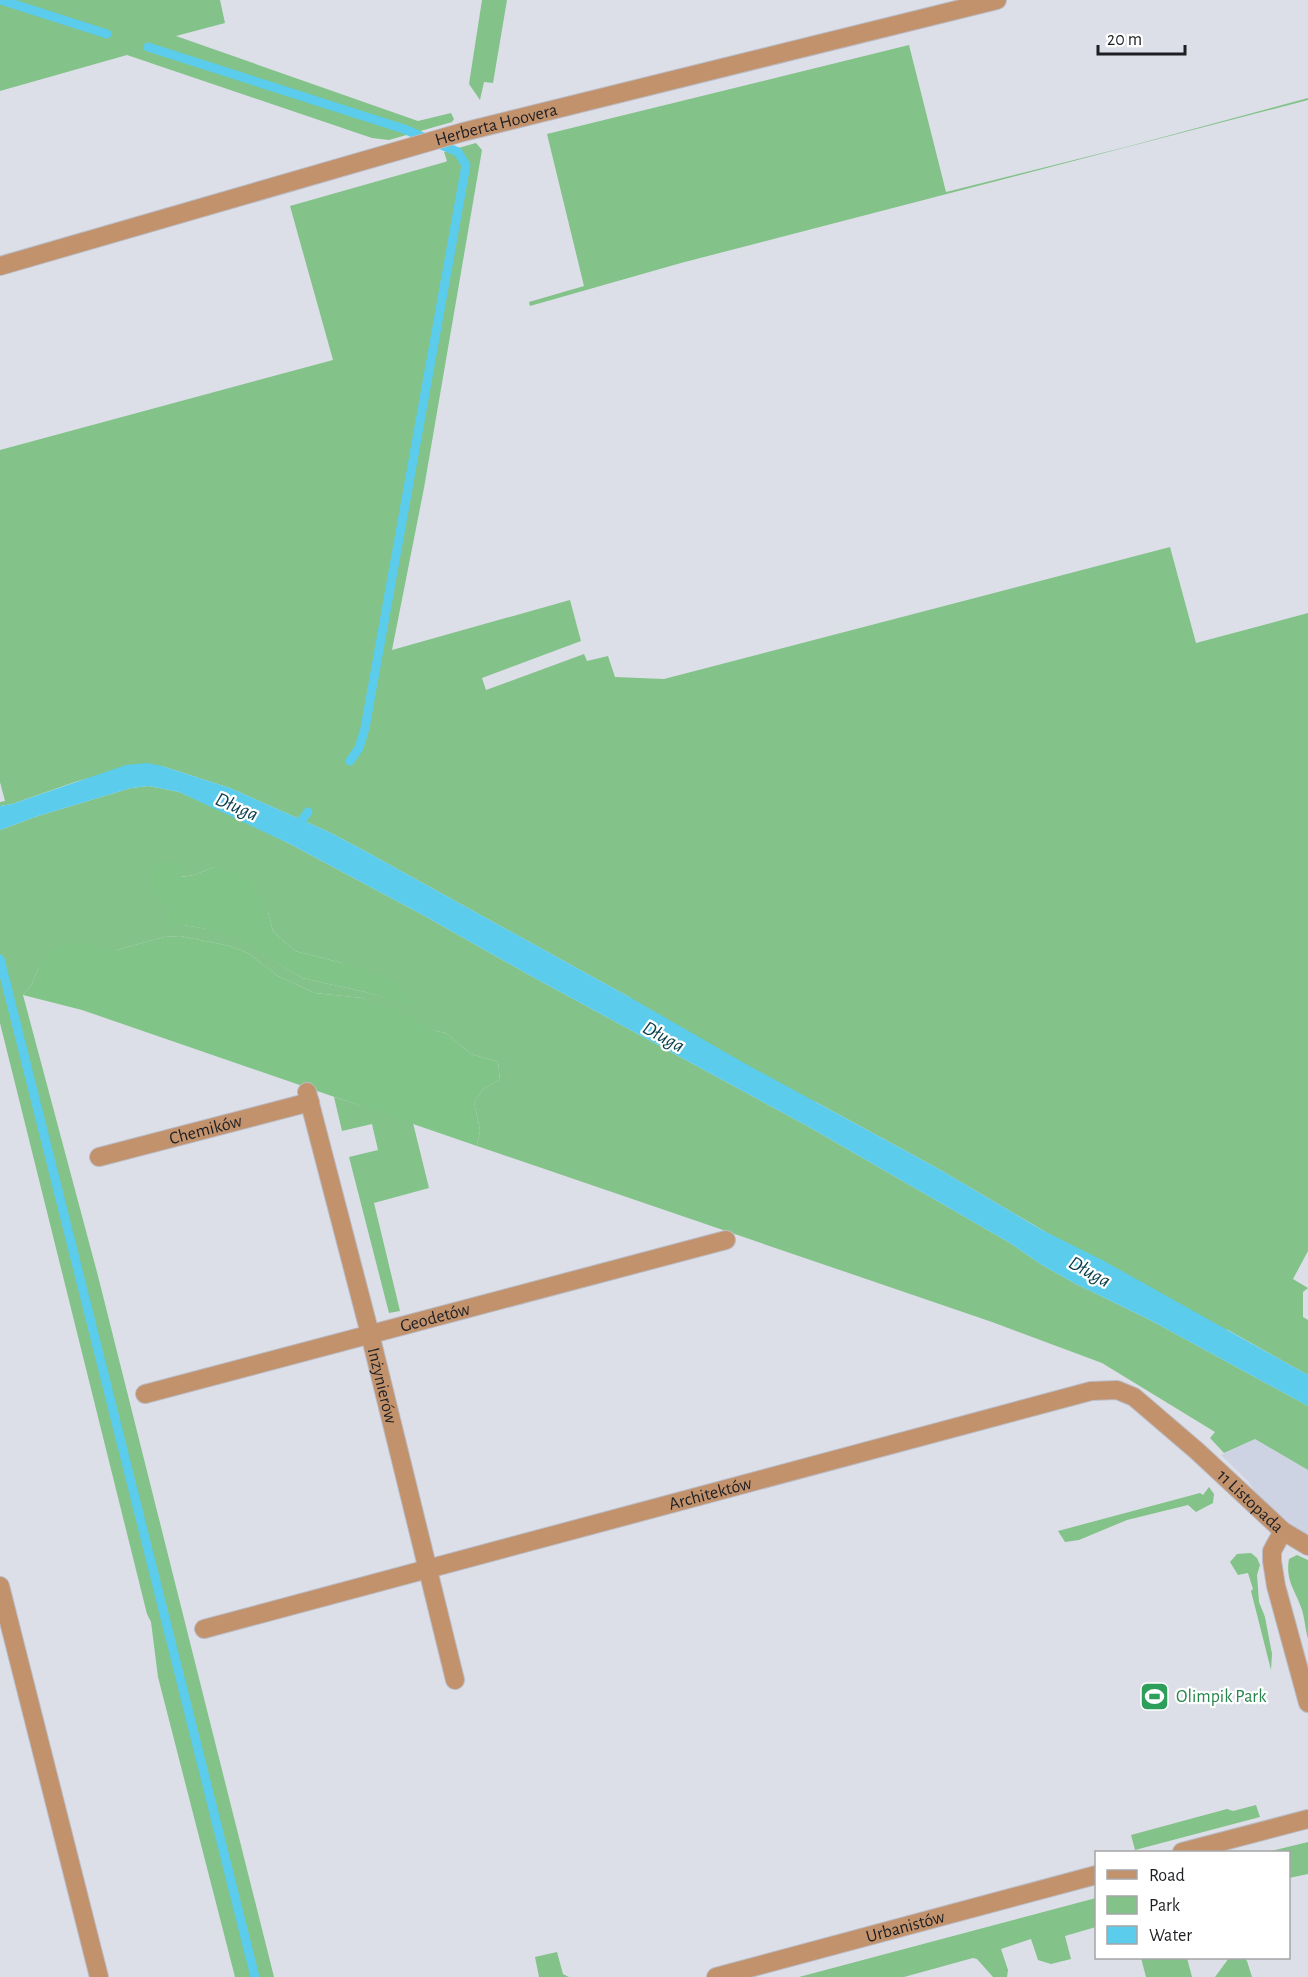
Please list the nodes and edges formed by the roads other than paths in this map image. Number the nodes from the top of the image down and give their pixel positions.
1 (997, 0) edge
2 (0, 266) edge
3 (308, 1097) joint
4 (99, 1157) dead end
5 (726, 1240) dead end
6 (370, 1334) junction
7 (145, 1394) dead end
8 (1197, 1452) joint
9 (1283, 1531) junction
10 (1308, 1546) edge
11 (428, 1569) junction
12 (0, 1586) edge
13 (204, 1629) dead end
14 (455, 1680) dead end
15 (1308, 1703) edge
16 (1308, 1819) edge
17 (1186, 1851) edge
18 (1095, 1875) edge
19 (99, 1977) edge
20 (716, 1977) edge

1 - 2 street, Herberta Hoovera
3 - 4 street, Chemików
3 - 6 street, Inżynierów
5 - 6 street, Geodetów
6 - 7 street, Geodetów
6 - 11 street, Inżynierów
8 - 9 street, 11 Listopada
8 - 11 street, Architektów
9 - 10 street, 11 Listopada
9 - 15 street
11 - 13 street, Architektów
11 - 14 street, Inżynierów
12 - 19 street
16 - 17 street
18 - 20 street, Urbanistów

